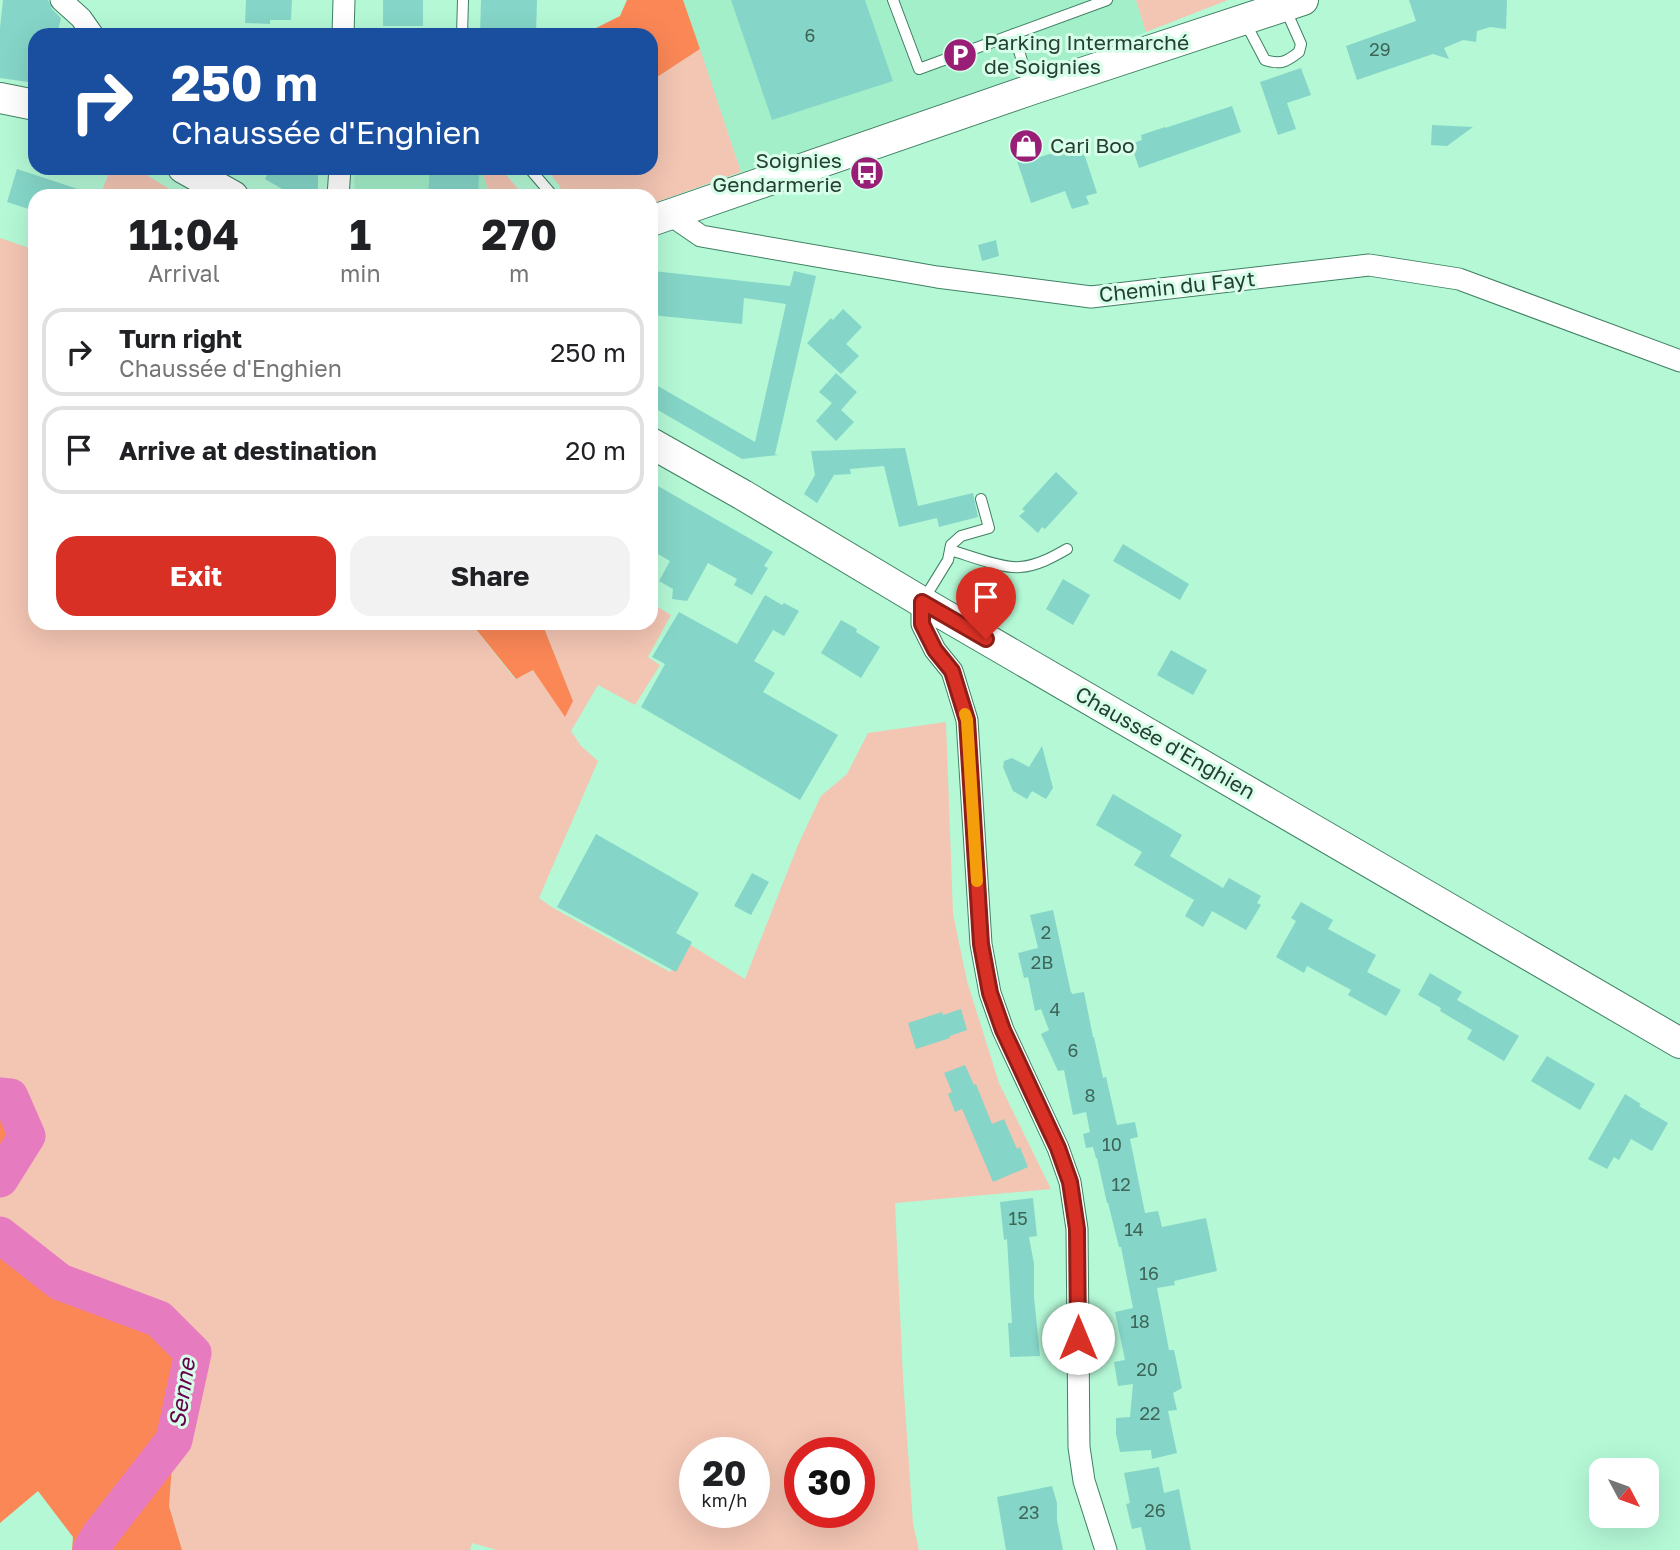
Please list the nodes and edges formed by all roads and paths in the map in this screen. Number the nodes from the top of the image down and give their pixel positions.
1 (61, 0) edge
2 (344, 0) edge
3 (463, 0) edge
4 (893, 0) edge
5 (1107, 0) edge
6 (1291, 2) edge
7 (1244, 20) junction
8 (88, 28) edge
9 (343, 28) edge
10 (462, 28) edge
11 (1014, 34) junction
12 (1030, 90) junction
13 (0, 98) edge
14 (28, 104) edge
15 (196, 175) edge
16 (535, 175) edge
17 (220, 189) edge
18 (548, 189) edge
19 (660, 217) edge
20 (1680, 361) edge
21 (658, 447) edge
22 (981, 499) dead end
23 (1067, 549) dead end
24 (950, 550) junction
25 (922, 602) junction
26 (1680, 1043) edge
27 (1107, 1550) edge

1 - 8 street
2 - 9 street
3 - 10 lane
4 - 11 lane
5 - 11 lane
6 - 7 main road
6 - 7 lane
7 - 12 main road
11 - 12 lane
12 - 19 main road
13 - 14 main road
15 - 17 main road
16 - 18 lane
19 - 20 street, Chemin du Fayt
21 - 25 main road, Chaussée d'Enghien
22 - 24 lane
23 - 24 lane
24 - 25 lane
25 - 26 main road, Chaussée d'Enghien
25 - 27 street

